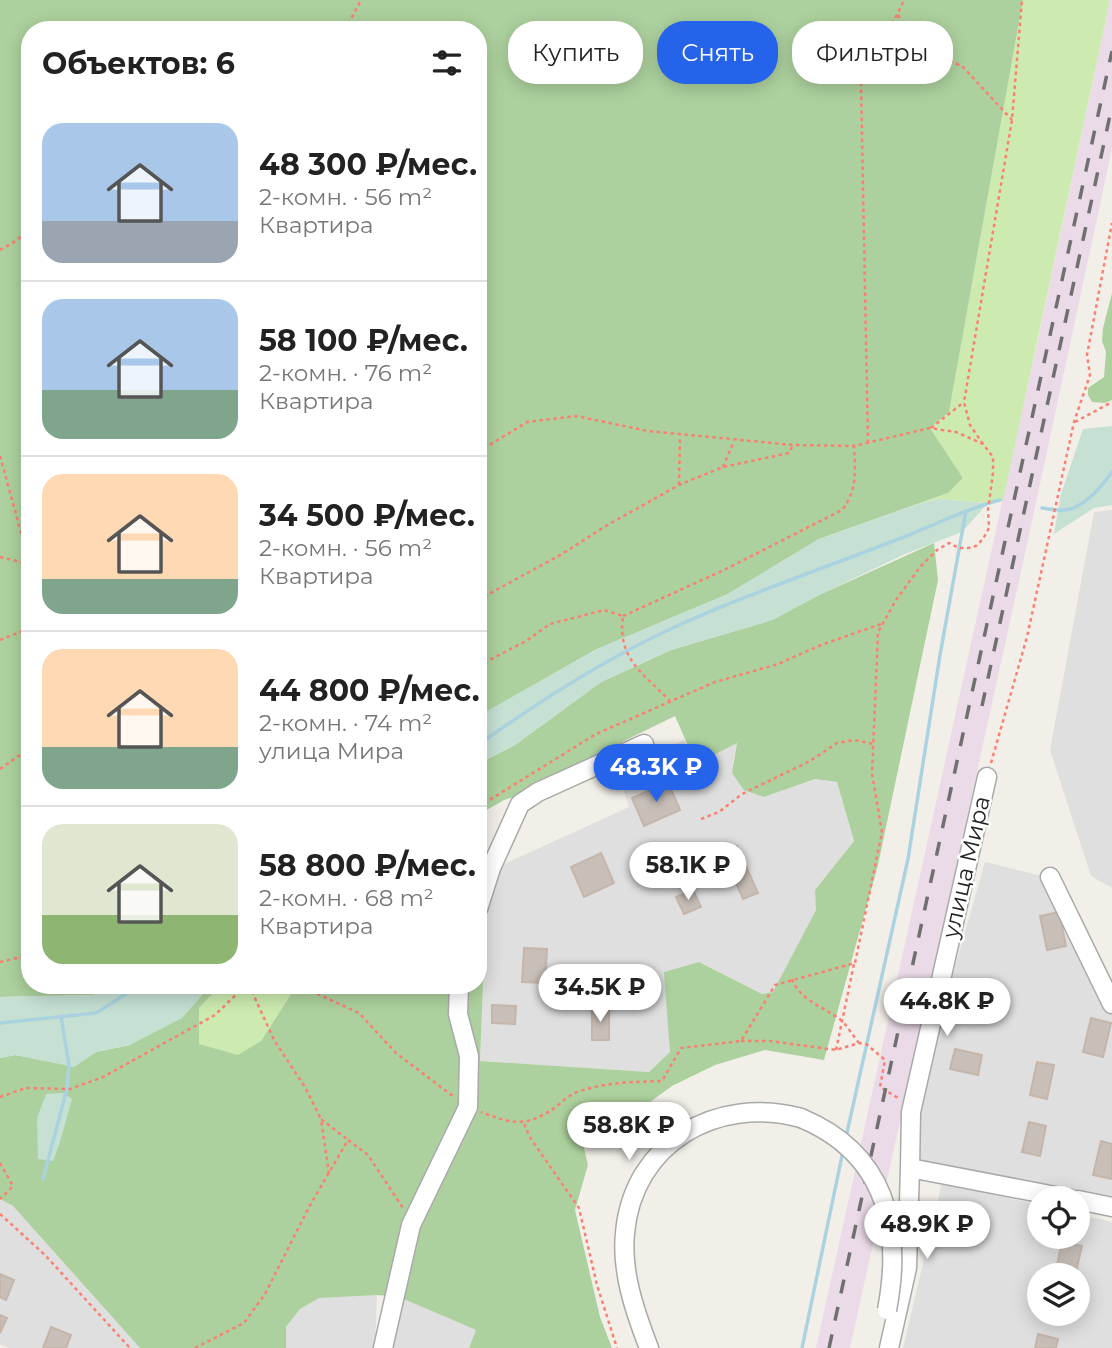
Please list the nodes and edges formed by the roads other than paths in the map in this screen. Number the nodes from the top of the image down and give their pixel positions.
1 (643, 744) dead end
2 (987, 777) road end
3 (1050, 877) dead end
4 (487, 881) edge
5 (459, 994) edge
6 (1112, 1004) edge
7 (910, 1168) junction
8 (1027, 1191) edge
9 (1090, 1202) edge
10 (1112, 1206) edge
11 (383, 1348) edge
12 (649, 1348) edge
13 (877, 1348) edge
14 (890, 1348) edge

1 - 4 street
2 - 7 street, улица Мира
3 - 6 street
5 - 11 street
7 - 8 street
7 - 14 street, улица Мира
9 - 10 street
12 - 13 street, bridge

